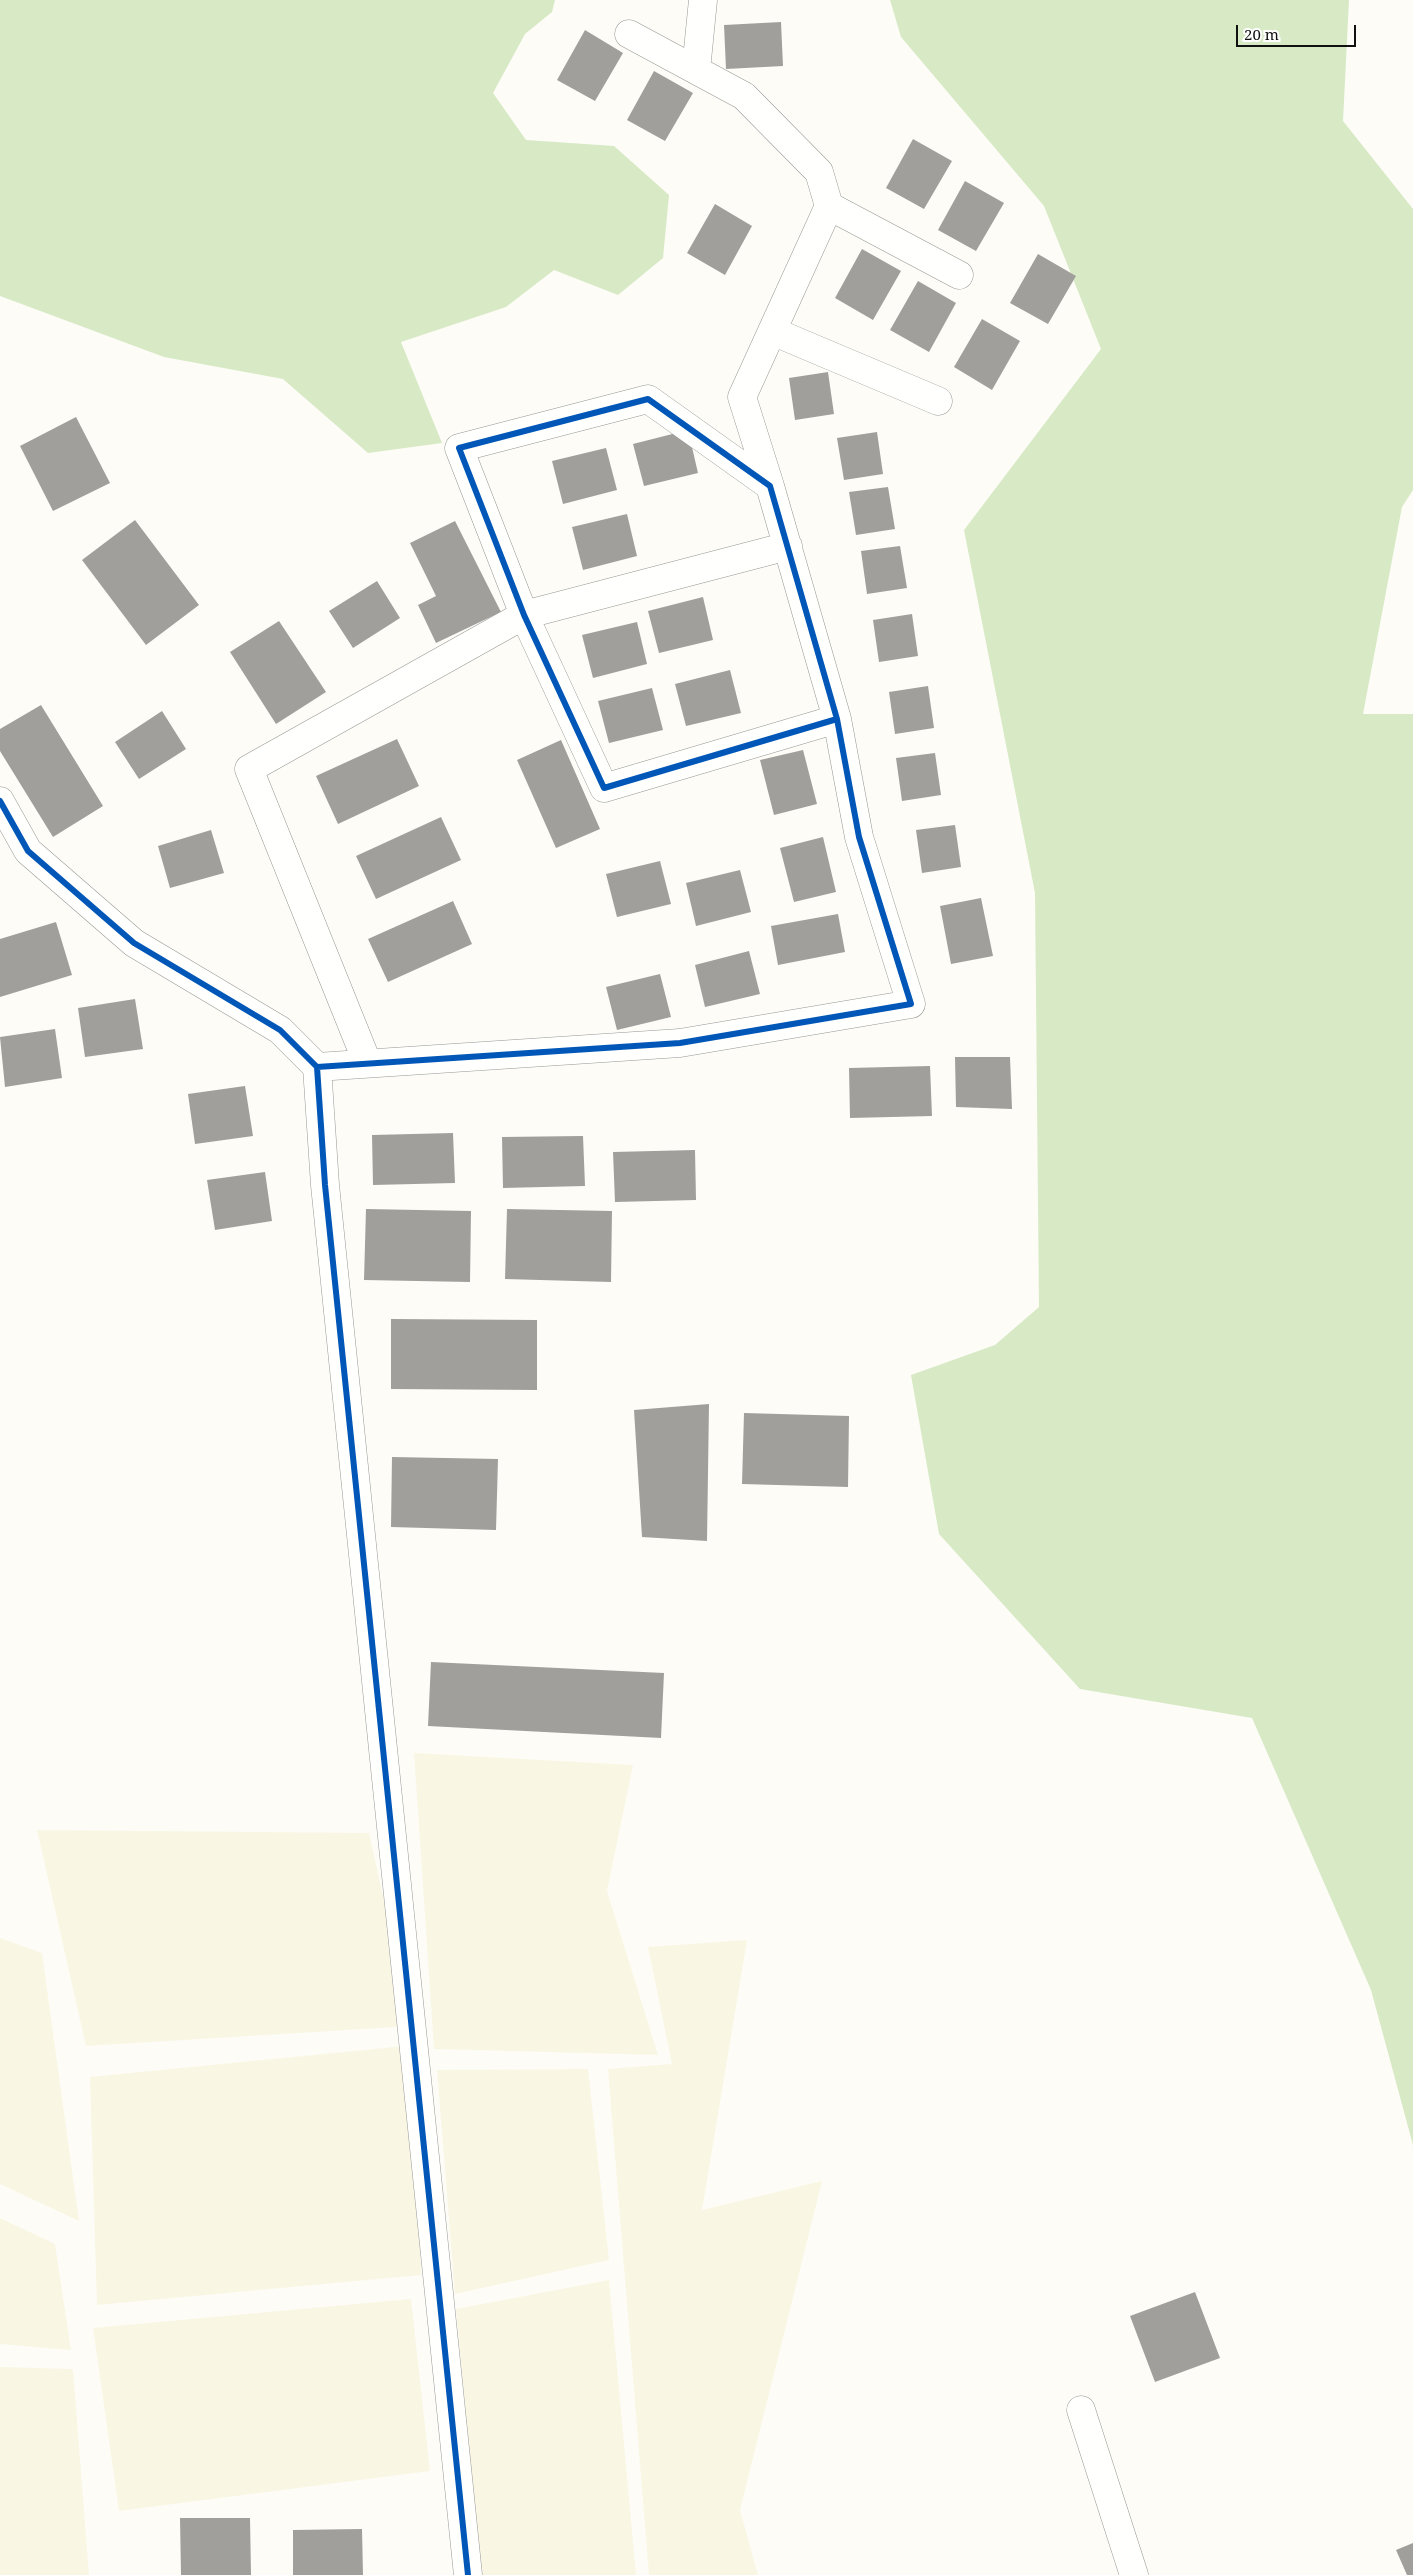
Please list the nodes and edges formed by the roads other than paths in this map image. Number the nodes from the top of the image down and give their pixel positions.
1 (703, 0) edge
2 (629, 34) dead end
3 (696, 70) junction
4 (829, 206) junction
5 (959, 276) dead end
6 (772, 331) junction
7 (938, 401) dead end
8 (770, 486) junction
9 (788, 546) junction
10 (524, 616) junction
11 (838, 719) junction
12 (0, 801) edge
13 (367, 1062) junction
14 (317, 1067) junction
15 (1081, 2410) dead end
16 (468, 2575) edge
17 (1134, 2575) edge

1 - 3 street
2 - 3 street
3 - 4 street
4 - 5 street
4 - 6 street
6 - 7 street
6 - 8 street
8 - 9 street
8 - 10 street
9 - 10 street
9 - 11 street
10 - 11 street
10 - 13 street
11 - 13 street
12 - 14 street
13 - 14 street
14 - 16 street
15 - 17 street

